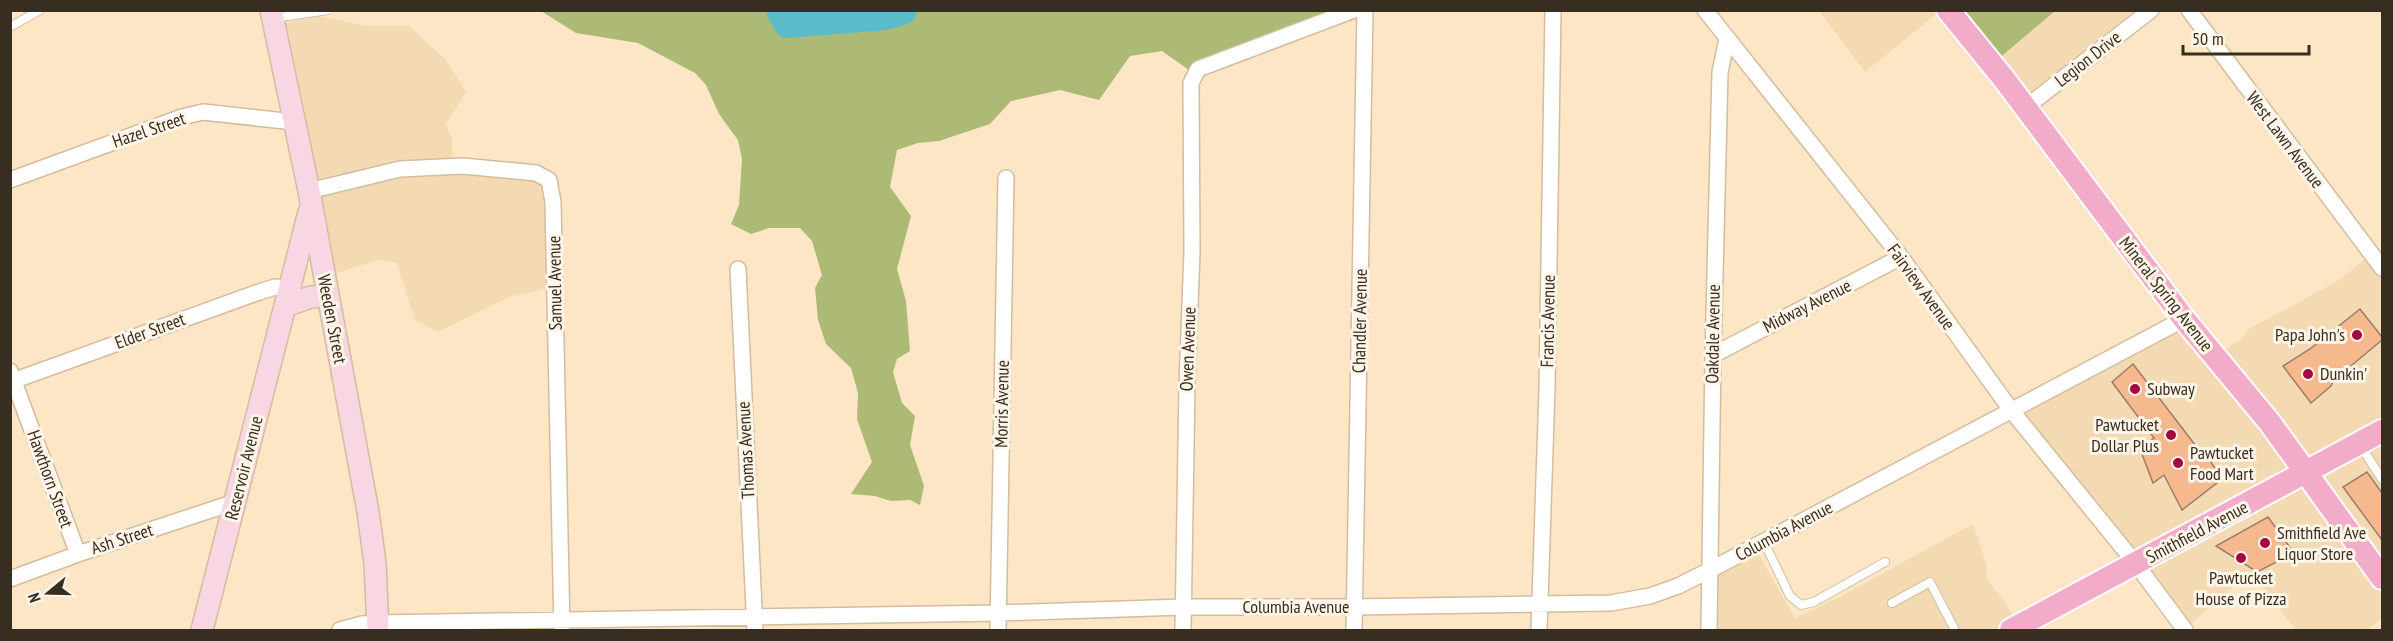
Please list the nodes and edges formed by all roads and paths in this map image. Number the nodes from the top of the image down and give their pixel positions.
1 (40, 10) edge
2 (328, 10) edge
3 (1354, 10) edge
4 (1365, 10) edge
5 (1553, 10) edge
6 (1705, 10) edge
7 (1948, 10) edge
8 (2151, 10) edge
9 (2189, 10) edge
10 (271, 14) edge
11 (10, 27) edge
12 (1727, 39) junction
13 (2025, 108) junction
14 (294, 122) junction
15 (1006, 178) dead end
16 (10, 180) edge
17 (310, 198) junction
18 (1901, 257) junction
19 (2382, 268) edge
20 (738, 269) dead end
21 (327, 296) junction
22 (288, 297) junction
23 (2184, 319) junction
24 (1713, 355) junction
25 (12, 378) edge
26 (2011, 410) junction
27 (2382, 432) edge
28 (2359, 444) junction
29 (2307, 473) junction
30 (2382, 479) edge
31 (235, 502) junction
32 (1764, 542) junction
33 (78, 554) junction
34 (1886, 562) dead end
35 (2136, 564) junction
36 (1710, 570) junction
37 (2382, 578) edge
38 (10, 579) edge
39 (1892, 603) dead end
40 (1539, 605) junction
41 (1183, 607) junction
42 (1354, 607) junction
43 (998, 613) junction
44 (755, 623) edge
45 (562, 626) edge
46 (378, 627) edge
47 (202, 630) edge
48 (340, 630) edge
49 (998, 630) edge
50 (1183, 630) edge
51 (1354, 630) edge
52 (1539, 630) edge
53 (1709, 630) edge
54 (1955, 630) edge
55 (2012, 630) edge
56 (2185, 630) edge

1 - 11 lane
2 - 10 lane
3 - 41 street, Owen Avenue
4 - 42 street, Chandler Avenue
5 - 40 street, Francis Avenue
6 - 12 street, Fairview Avenue
7 - 13 main road, Mineral Spring Avenue
8 - 13 street, Legion Drive
9 - 19 street, West Lawn Avenue
10 - 14 main road, Weeden Street
12 - 18 street, Fairview Avenue
12 - 24 street, Oakdale Avenue
13 - 23 main road, Mineral Spring Avenue
14 - 16 street, Hazel Street
14 - 17 main road, Weeden Street
15 - 43 street, Morris Avenue
17 - 21 main road, Weeden Street
17 - 22 main road, Reservoir Avenue
17 - 45 street, Samuel Avenue
18 - 24 street, Midway Avenue
18 - 26 street, Fairview Avenue
20 - 44 street, Thomas Avenue
21 - 22 main road
21 - 46 main road, Weeden Street
22 - 25 street, Elder Street
22 - 31 main road, Reservoir Avenue
23 - 26 street, Columbia Avenue
23 - 29 main road, Mineral Spring Avenue
24 - 36 street, Oakdale Avenue
25 - 33 street, Hawthorn Street
26 - 32 street, Columbia Avenue
26 - 35 street, Fairview Avenue
27 - 28 main road, Smithfield Avenue
28 - 29 main road, Smithfield Avenue
28 - 30 lane
29 - 35 main road, Smithfield Avenue
29 - 37 main road, Mineral Spring Avenue
31 - 33 street, Ash Street
31 - 47 main road, Reservoir Avenue
32 - 34 lane
32 - 36 street, Columbia Avenue
33 - 38 street, Ash Street
35 - 55 main road, Smithfield Avenue
35 - 56 street, Fairview Avenue
36 - 40 street, Columbia Avenue
36 - 53 street, Oakdale Avenue
39 - 54 lane
40 - 42 street, Columbia Avenue
40 - 52 street, Francis Avenue
41 - 42 street, Columbia Avenue
41 - 43 street, Columbia Avenue
41 - 50 street, Owen Avenue
42 - 51 street, Chandler Avenue
43 - 44 street, Columbia Avenue
43 - 49 street, Morris Avenue
44 - 45 street, Columbia Avenue
45 - 46 street, Columbia Avenue
46 - 48 street, Columbia Avenue

